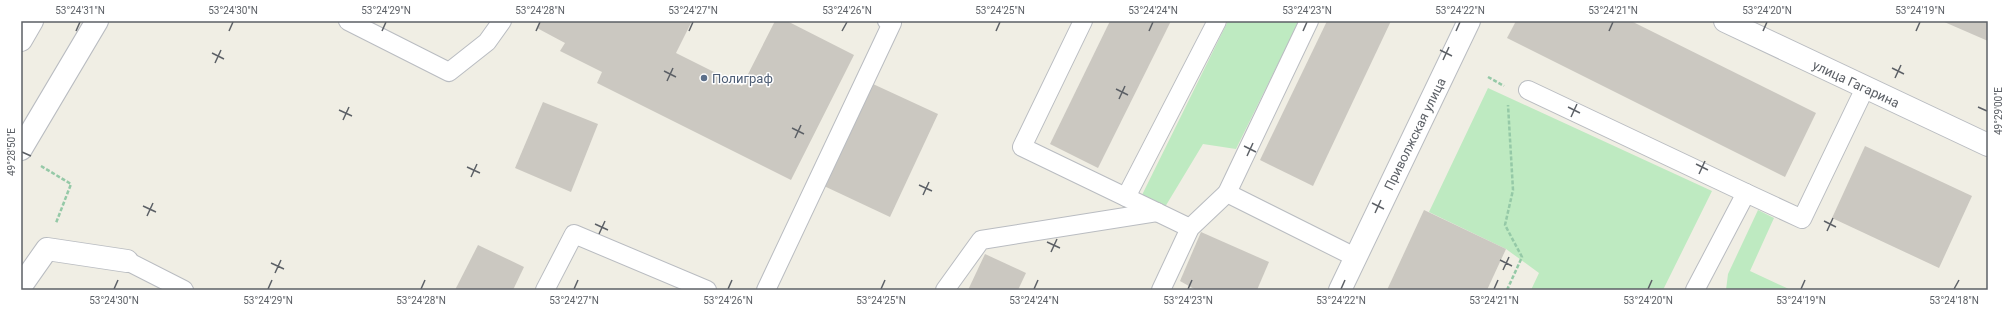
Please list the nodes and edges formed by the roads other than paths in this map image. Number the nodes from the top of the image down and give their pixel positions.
1 (32, 21) edge
2 (97, 21) edge
3 (348, 21) edge
4 (502, 21) edge
5 (887, 21) edge
6 (1083, 21) edge
7 (1217, 21) edge
8 (1309, 21) edge
9 (1470, 21) edge
10 (1726, 21) edge
11 (21, 40) edge
12 (1865, 88) junction
13 (1528, 90) dead end
14 (1988, 145) edge
15 (21, 149) edge
16 (1228, 193) junction
17 (1746, 193) junction
18 (1126, 197) junction
19 (1158, 212) junction
20 (1190, 228) junction
21 (1355, 258) junction
22 (127, 261) joint
23 (21, 286) edge
24 (184, 290) edge
25 (545, 290) edge
26 (707, 290) edge
27 (766, 290) edge
28 (945, 290) edge
29 (1161, 290) edge
30 (1340, 290) edge
31 (1695, 290) edge

1 - 11 street
2 - 15 street
3 - 4 lane
5 - 27 lane
6 - 18 lane
7 - 18 lane
8 - 16 lane
9 - 21 street, Приволжская улица
10 - 12 street, улица Гагарина
12 - 14 street, улица Гагарина
12 - 17 lane
13 - 17 lane
16 - 20 lane
16 - 21 lane
17 - 31 lane
18 - 19 lane
19 - 20 lane
19 - 28 lane
20 - 29 lane
21 - 30 street, Приволжская улица
22 - 23 street
22 - 24 lane
25 - 26 lane

